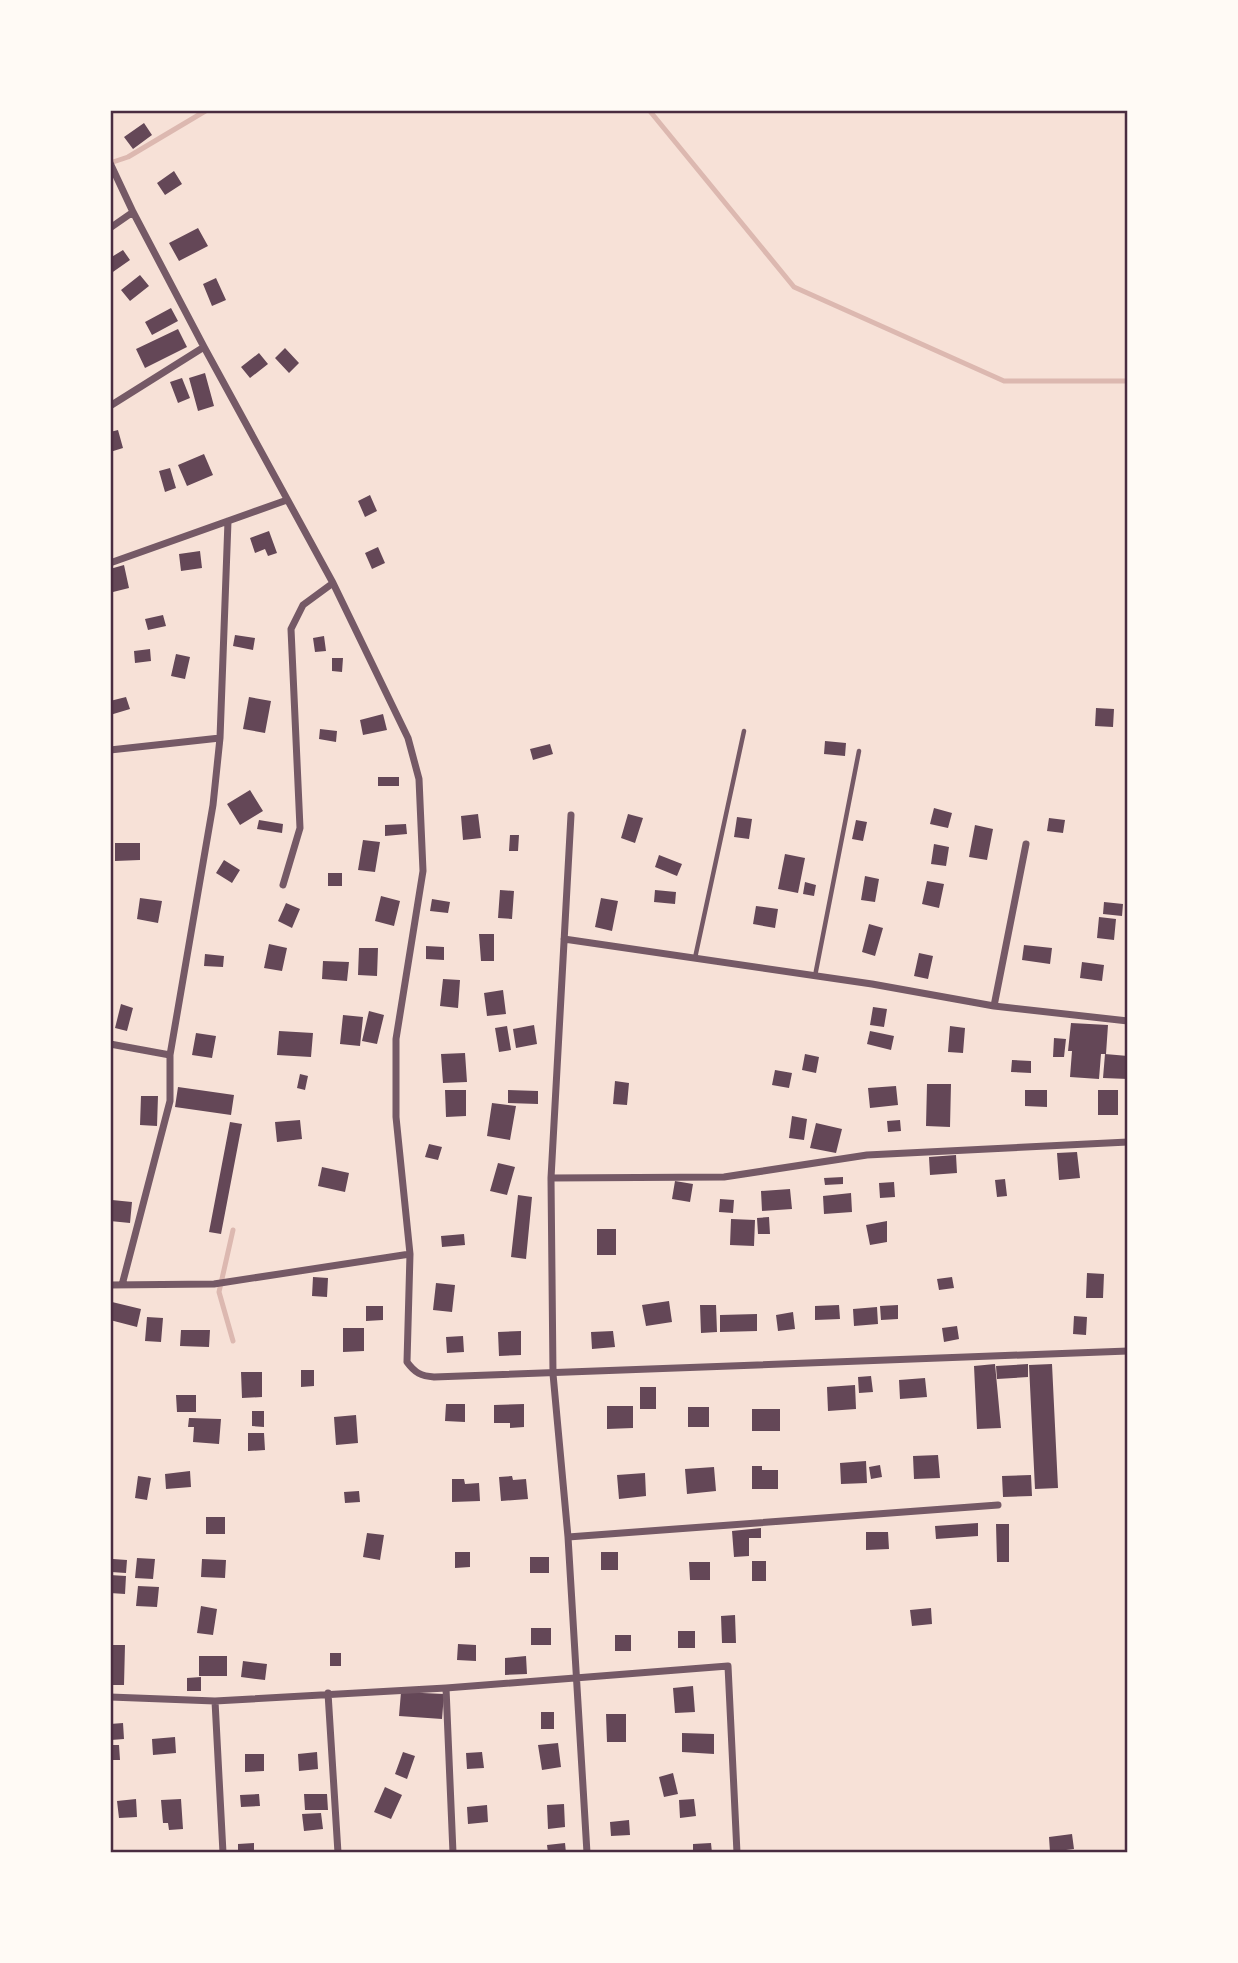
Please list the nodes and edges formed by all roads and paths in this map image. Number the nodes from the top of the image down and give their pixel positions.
1 (110, 163) edge
2 (133, 212) junction
3 (110, 228) edge
4 (204, 347) junction
5 (110, 406) edge
6 (287, 500) junction
7 (228, 521) junction
8 (110, 563) edge
9 (333, 583) junction
10 (744, 731) dead end
11 (220, 737) junction
12 (110, 750) edge
13 (859, 751) dead end
14 (571, 815) dead end
15 (1026, 844) dead end
16 (283, 885) dead end
17 (564, 939) junction
18 (694, 959) junction
19 (815, 976) junction
20 (993, 1006) junction
21 (1128, 1021) edge
22 (110, 1044) edge
23 (170, 1055) junction
24 (1128, 1142) edge
25 (551, 1178) junction
26 (410, 1254) junction
27 (110, 1285) edge
28 (122, 1285) junction
29 (1128, 1351) edge
30 (552, 1374) junction
31 (998, 1505) dead end
32 (568, 1537) junction
33 (578, 1678) junction
34 (446, 1688) junction
35 (328, 1693) junction
36 (110, 1697) edge
37 (215, 1700) junction
38 (223, 1853) edge
39 (338, 1853) edge
40 (453, 1853) edge
41 (587, 1853) edge
42 (737, 1853) edge

1 - 2 street
2 - 3 street
2 - 4 street
4 - 5 street
4 - 6 street
6 - 7 street
6 - 9 street
7 - 8 street
7 - 11 street
9 - 16 street
9 - 26 street
10 - 18 lane
11 - 12 street
11 - 23 street
13 - 19 lane
14 - 17 street
15 - 20 street
17 - 18 street
17 - 25 street
18 - 19 street
19 - 20 street
20 - 21 street
22 - 23 street
23 - 28 street
24 - 25 street
25 - 30 street
26 - 28 street
26 - 30 street
27 - 28 street
29 - 30 street
30 - 32 street
31 - 32 street
32 - 33 street
33 - 34 street
33 - 41 street
33 - 42 street
34 - 35 street
34 - 40 street
35 - 37 street
35 - 39 street
36 - 37 street
37 - 38 street

